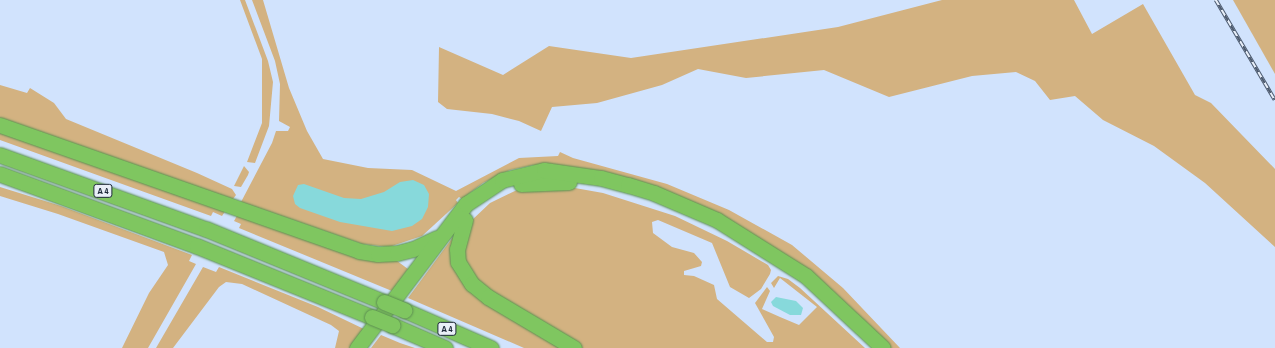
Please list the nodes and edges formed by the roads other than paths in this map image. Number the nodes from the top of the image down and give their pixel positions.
1 (0, 126) edge
2 (0, 155) edge
3 (0, 174) edge
4 (465, 220) junction
5 (439, 237) junction
6 (407, 332) junction
7 (357, 348) edge
8 (367, 348) edge
9 (426, 348) edge
10 (445, 348) edge
11 (491, 348) edge
12 (574, 348) edge
13 (873, 348) edge
14 (883, 348) edge

1 - 5 highway
2 - 11 highway, A 4, bridge
3 - 6 highway, A 4, bridge
4 - 8 highway
4 - 12 highway
4 - 13 highway
5 - 7 highway
5 - 14 highway
6 - 9 highway
6 - 10 highway, A 4

